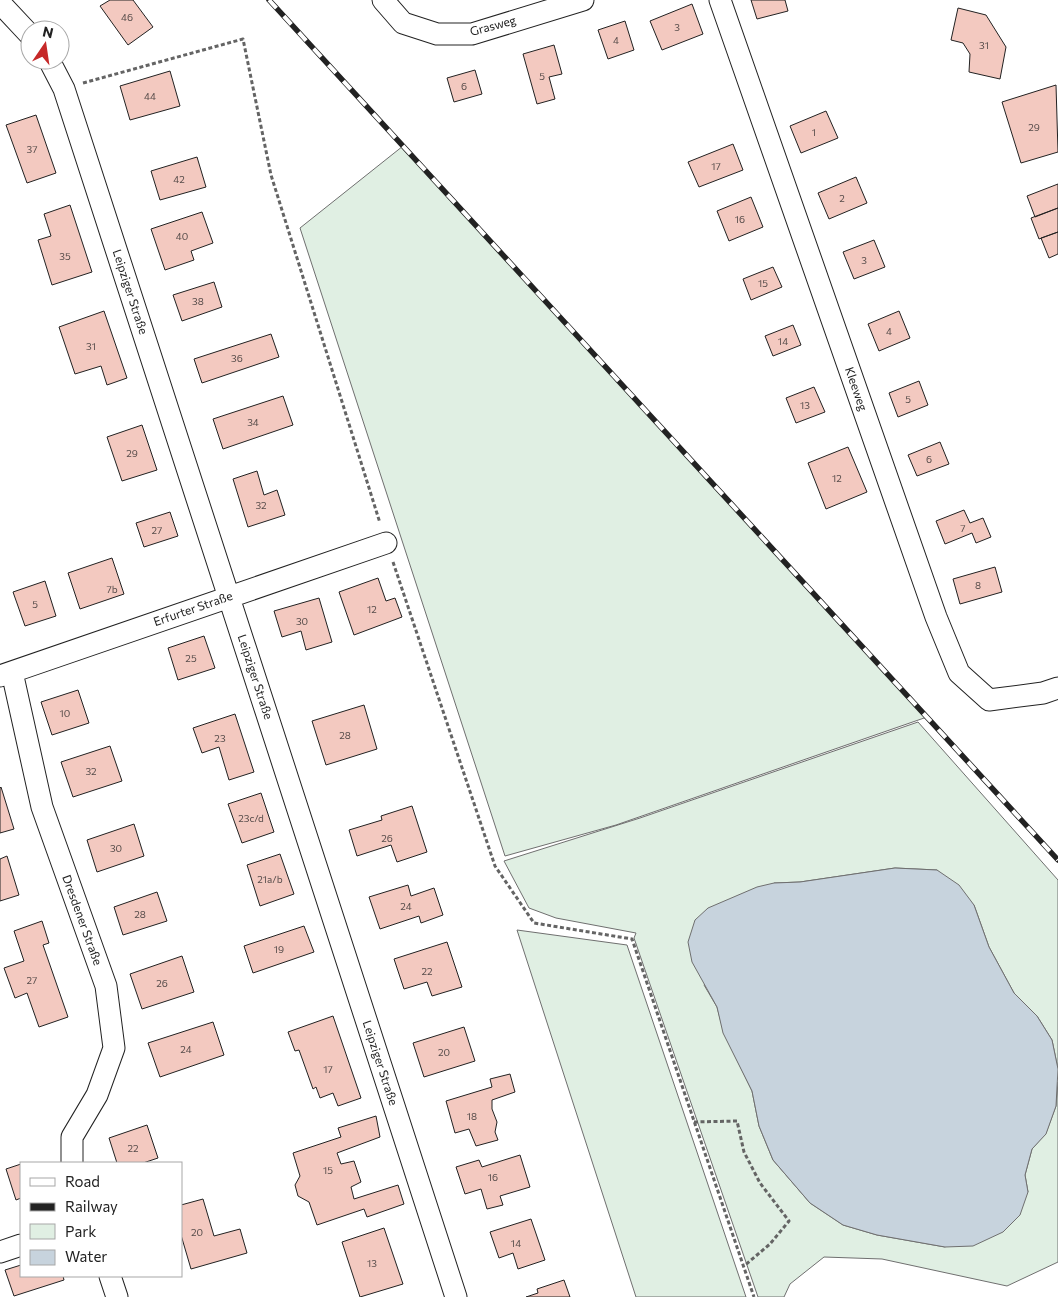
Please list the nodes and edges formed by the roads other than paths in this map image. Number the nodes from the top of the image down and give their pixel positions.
1 (383, 0) edge
2 (583, 0) edge
3 (720, 0) edge
4 (0, 3) edge
5 (20, 24) edge
6 (55, 70) edge
7 (386, 542) road end
8 (229, 597) junction
9 (6, 674) edge
10 (1058, 688) edge
11 (72, 1162) edge
12 (20, 1245) edge
13 (0, 1252) edge
14 (110, 1277) edge
15 (117, 1297) edge
16 (456, 1297) edge

1 - 2 street, Grasweg
3 - 10 street, Kleeweg
4 - 5 street
6 - 8 street, Leipziger Straße
7 - 8 street, Erfurter Straße
8 - 9 street, Erfurter Straße
8 - 16 street, Leipziger Straße
9 - 11 street, Dresdener Straße
12 - 13 street
14 - 15 street

